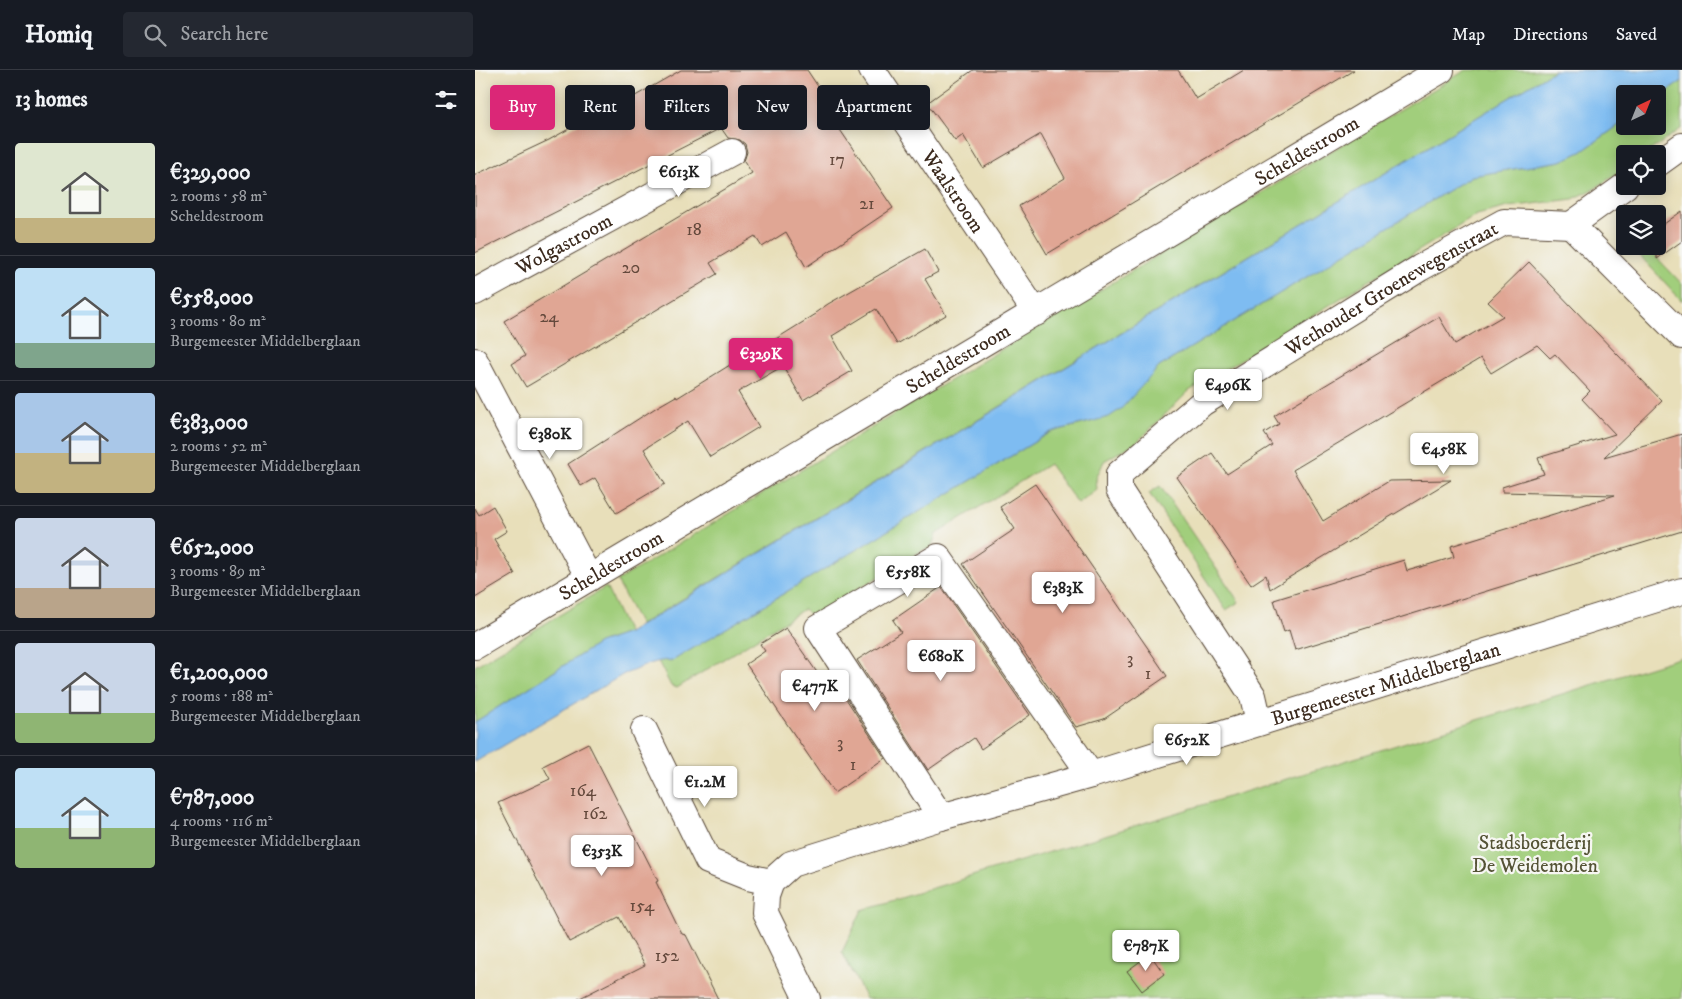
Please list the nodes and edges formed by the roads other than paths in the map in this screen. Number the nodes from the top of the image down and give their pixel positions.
1 (872, 70) edge
2 (1441, 70) edge
3 (1682, 146) edge
4 (732, 152) dead end
5 (1666, 158) edge
6 (1616, 192) edge
7 (1571, 225) junction
8 (475, 292) edge
9 (1036, 313) junction
10 (1682, 336) edge
11 (475, 361) edge
12 (589, 578) junction
13 (1682, 591) edge
14 (475, 646) edge
15 (1259, 722) junction
16 (644, 730) dead end
17 (1091, 775) junction
18 (941, 816) junction
19 (771, 882) junction
20 (807, 999) edge

1 - 9 street, Waalstroom
2 - 9 street, Scheldestroom
3 - 5 street
4 - 8 street, Wolgastroom
6 - 7 street
7 - 10 street
7 - 15 street, Wethouder Groenewegenstraat
9 - 12 street, Scheldestroom
11 - 12 street
12 - 14 street, Scheldestroom
13 - 15 street, Burgemeester Middelberglaan
15 - 17 street, Burgemeester Middelberglaan
16 - 19 street
17 - 18 street, Burgemeester Middelberglaan
17 - 18 street
18 - 19 street, Burgemeester Middelberglaan
19 - 20 street

